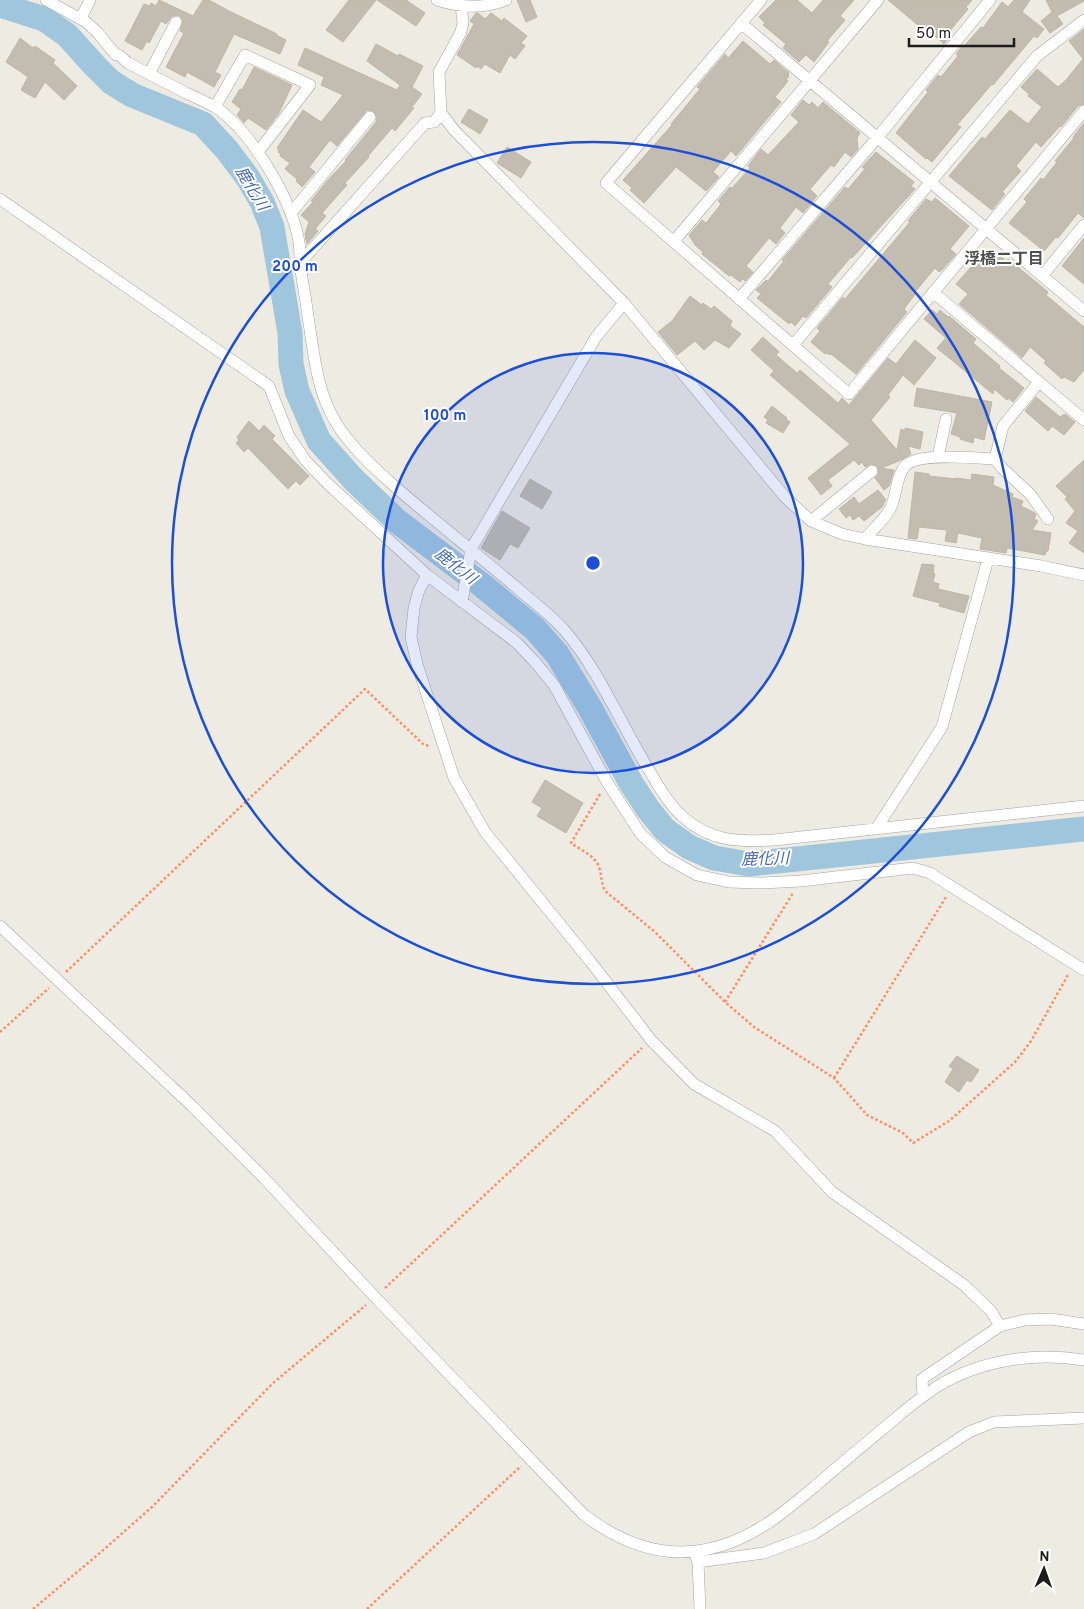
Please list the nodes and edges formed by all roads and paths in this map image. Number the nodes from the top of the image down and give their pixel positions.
1 (46, 0) edge
2 (90, 0) edge
3 (436, 0) edge
4 (506, 0) edge
5 (760, 0) edge
6 (878, 0) edge
7 (990, 0) edge
8 (461, 6) junction
9 (81, 18) junction
10 (1084, 20) edge
11 (176, 22) dead end
12 (741, 23) junction
13 (149, 74) junction
14 (809, 81) junction
15 (215, 108) junction
16 (1084, 111) edge
17 (441, 113) junction
18 (370, 117) dead end
19 (877, 138) junction
20 (258, 152) junction
21 (931, 182) junction
22 (0, 200) edge
23 (291, 213) junction
24 (1084, 225) edge
25 (986, 229) junction
26 (674, 241) junction
27 (300, 263) junction
28 (1042, 276) junction
29 (932, 292) junction
30 (739, 299) junction
31 (624, 303) junction
32 (1084, 311) edge
33 (793, 345) junction
34 (1039, 382) junction
35 (946, 419) dead end
36 (1084, 420) edge
37 (938, 457) junction
38 (995, 459) junction
39 (872, 471) dead end
40 (1048, 519) dead end
41 (811, 521) junction
42 (865, 539) junction
43 (471, 549) junction
44 (988, 559) junction
45 (428, 575) junction
46 (1084, 575) edge
47 (462, 598) junction
48 (444, 749) junction
49 (607, 782) junction
50 (1084, 806) edge
51 (876, 829) junction
52 (801, 881) junction
53 (952, 887) junction
54 (0, 926) edge
55 (1079, 967) edge
56 (58, 980) junction
57 (725, 1002) junction
58 (0, 1032) edge
59 (651, 1040) junction
60 (834, 1078) junction
61 (375, 1297) junction
62 (1084, 1324) edge
63 (1000, 1326) junction
64 (1084, 1360) edge
65 (923, 1396) junction
66 (1084, 1418) edge
67 (529, 1458) junction
68 (696, 1557) junction
69 (33, 1609) edge
70 (368, 1609) edge
71 (700, 1609) edge

1 - 9 street
2 - 9 street
3 - 8 street
4 - 8 street
5 - 12 street
6 - 14 street
7 - 19 street
8 - 17 street
9 - 13 street
10 - 21 street
11 - 13 street
12 - 14 street
12 - 26 street
13 - 15 street
14 - 19 street
14 - 26 street
15 - 20 street
15 - 20 street
16 - 25 street
17 - 27 street
17 - 31 street
18 - 23 street
19 - 21 street
19 - 30 street
20 - 23 street
21 - 25 street
21 - 33 street
22 - 45 street
23 - 27 street
24 - 28 street
25 - 28 street
25 - 29 street
26 - 30 street
27 - 43 street
28 - 32 street
29 - 33 street
29 - 34 street
30 - 33 street
31 - 41 street
31 - 43 street
34 - 36 street
34 - 38 street
35 - 37 street
37 - 38 street
37 - 42 street
38 - 40 street
39 - 41 street
41 - 42 street
42 - 44 street
43 - 47 street
43 - 51 street
44 - 46 street
44 - 51 street
45 - 47 street
45 - 48 street
47 - 49 street
48 - 56 path
48 - 59 street
49 - 52 street
49 - 57 path
50 - 51 street
52 - 53 street
52 - 57 path
53 - 55 street
53 - 60 path
54 - 56 street
55 - 60 path
56 - 58 path
56 - 61 street
57 - 60 path
59 - 61 path
59 - 63 street
61 - 67 street
61 - 69 path
62 - 63 street
63 - 65 street
64 - 65 street
65 - 68 street
66 - 68 street
67 - 68 street
67 - 70 path
68 - 71 street

